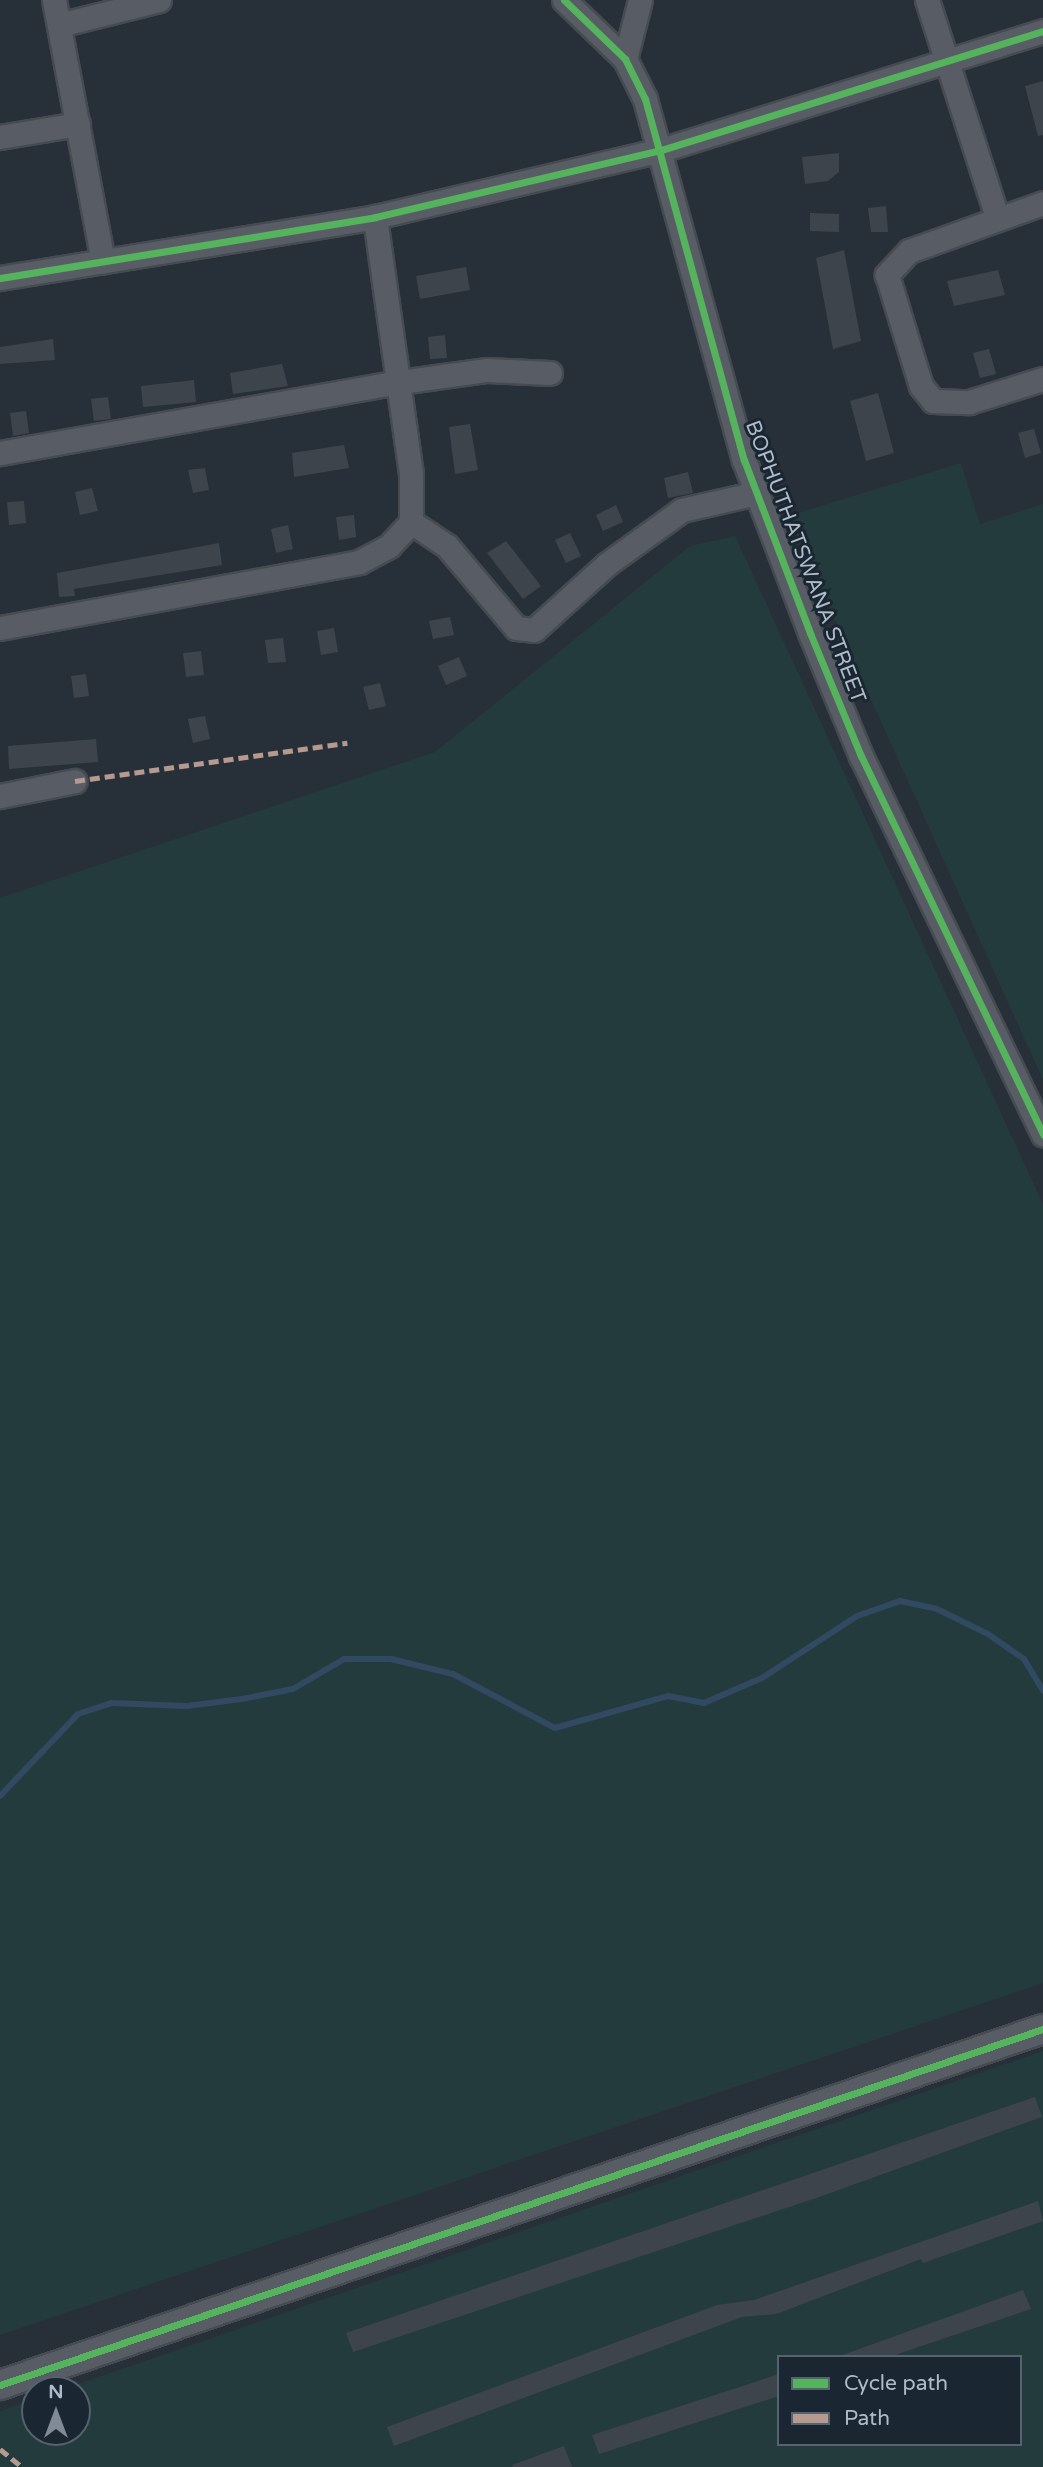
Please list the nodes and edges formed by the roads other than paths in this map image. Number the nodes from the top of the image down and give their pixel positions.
1 (54, 0) edge
2 (159, 0) edge
3 (564, 0) edge
4 (640, 0) edge
5 (927, 0) edge
6 (59, 25) junction
7 (1043, 32) edge
8 (625, 59) junction
9 (946, 63) junction
10 (78, 124) junction
11 (0, 137) edge
12 (661, 150) junction
13 (1043, 203) edge
14 (375, 217) junction
15 (997, 217) junction
16 (103, 261) junction
17 (0, 278) edge
18 (550, 373) dead end
19 (1043, 379) edge
20 (400, 382) junction
21 (0, 453) edge
22 (757, 494) junction
23 (411, 522) junction
24 (0, 628) edge
25 (75, 781) dead end
26 (0, 796) edge
27 (1043, 1134) edge
28 (1043, 2029) edge
29 (0, 2385) edge

1 - 6 street
2 - 6 street
3 - 8 street, BOPHUTHATSWANA STREET
4 - 8 street
5 - 9 street
6 - 10 street
7 - 9 street
8 - 12 street, BOPHUTHATSWANA STREET
9 - 12 street
9 - 15 street
10 - 11 street
10 - 16 street
12 - 14 street
12 - 22 street, BOPHUTHATSWANA STREET
13 - 15 street
14 - 16 street
14 - 20 street
15 - 19 street
16 - 17 street
18 - 20 street
20 - 21 street
20 - 23 street
22 - 23 street
22 - 27 street, BOPHUTHATSWANA STREET
23 - 24 street
25 - 26 street
28 - 29 street

